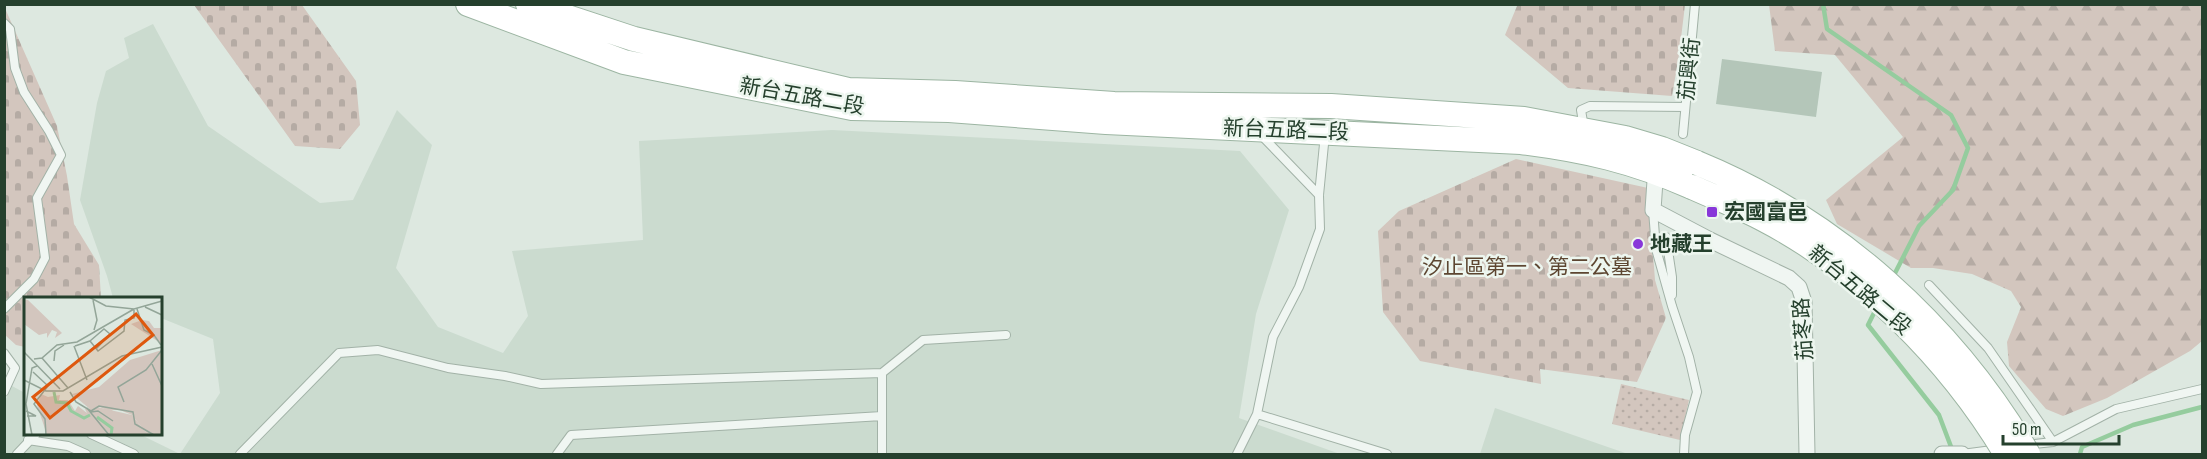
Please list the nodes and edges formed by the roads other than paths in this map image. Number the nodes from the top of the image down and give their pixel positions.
1 (468, 4) edge
2 (528, 4) edge
3 (1695, 4) edge
4 (4, 23) edge
5 (1685, 107) junction
6 (1250, 117) junction
7 (1328, 119) junction
8 (1584, 129) junction
9 (1683, 134) dead end
10 (1658, 160) junction
11 (1319, 195) junction
12 (1653, 210) junction
13 (1666, 237) dead end
14 (1929, 285) dead end
15 (1672, 306) junction
16 (4, 309) edge
17 (1006, 335) dead end
18 (4, 353) edge
19 (882, 373) junction
20 (2202, 389) edge
21 (4, 392) edge
22 (1257, 414) junction
23 (882, 416) junction
24 (35, 435) edge
25 (93, 435) edge
26 (28, 441) junction
27 (2053, 442) junction
28 (17, 454) edge
29 (86, 454) edge
30 (134, 454) edge
31 (240, 454) edge
32 (557, 454) edge
33 (882, 454) edge
34 (1237, 454) edge
35 (1387, 454) edge
36 (1684, 454) edge
37 (1807, 454) edge
38 (1942, 454) edge
39 (1962, 454) edge
40 (2006, 454) edge
41 (2028, 454) edge

1 - 6 main road, 新台五路二段
2 - 6 main road, 新台五路二段
3 - 5 lane, 茄興街
4 - 16 lane
5 - 8 lane
5 - 9 lane, 茄興街
6 - 7 main road, 新台五路二段
6 - 11 lane
7 - 8 main road, 新台五路二段
7 - 10 main road, 新台五路二段
7 - 11 lane
8 - 10 main road, 新台五路二段
10 - 12 street
10 - 40 main road, 新台五路二段, bridge
10 - 41 main road, 新台五路二段, bridge
11 - 22 lane
12 - 15 lane
12 - 37 street, 茄苳路
13 - 15 lane
14 - 27 lane
15 - 36 lane
17 - 19 lane
18 - 21 lane
19 - 23 lane
19 - 31 lane
20 - 27 lane
22 - 34 lane
22 - 35 lane
23 - 32 lane
23 - 33 lane
24 - 26 lane
25 - 30 lane
26 - 28 lane
26 - 29 lane
27 - 39 lane
38 - 39 street

